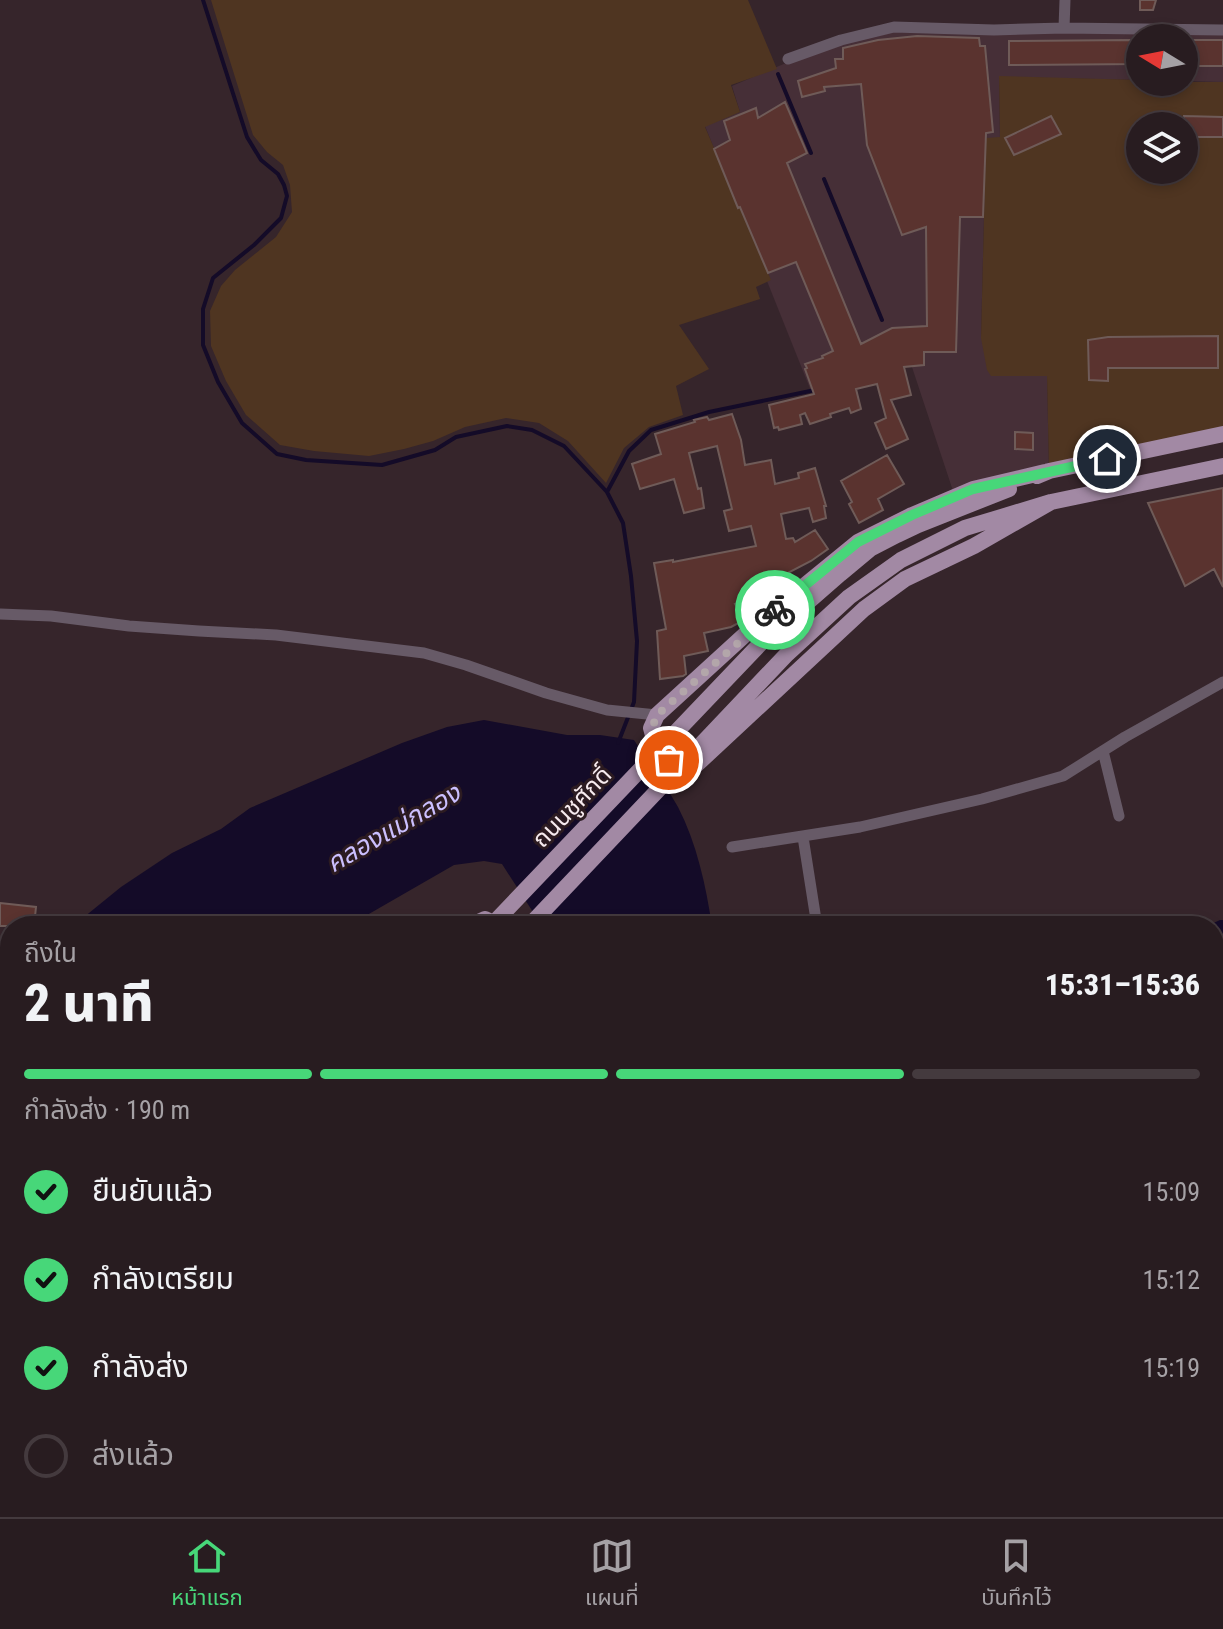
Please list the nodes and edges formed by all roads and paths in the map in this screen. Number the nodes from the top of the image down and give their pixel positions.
1 (1065, 0) edge
2 (1064, 28) junction
3 (1223, 30) edge
4 (788, 59) dead end
5 (1223, 434) edge
6 (1223, 466) edge
7 (1045, 472) junction
8 (1051, 502) junction
9 (0, 614) edge
10 (1223, 682) edge
11 (650, 715) junction
12 (1103, 751) junction
13 (1119, 816) dead end
14 (803, 837) junction
15 (732, 847) dead end
16 (501, 916) edge
17 (538, 916) edge
18 (815, 916) edge

1 - 2 street
2 - 3 street
2 - 4 street
5 - 7 main road, ถนนชูศักดิ์
6 - 8 main road, ถนนชูศักดิ์
7 - 11 main road
7 - 16 main road, ถนนชูศักดิ์
8 - 11 main road
8 - 17 main road, ถนนชูศักดิ์
9 - 11 street
10 - 12 street
12 - 13 street
12 - 14 street
14 - 15 street
14 - 18 street

